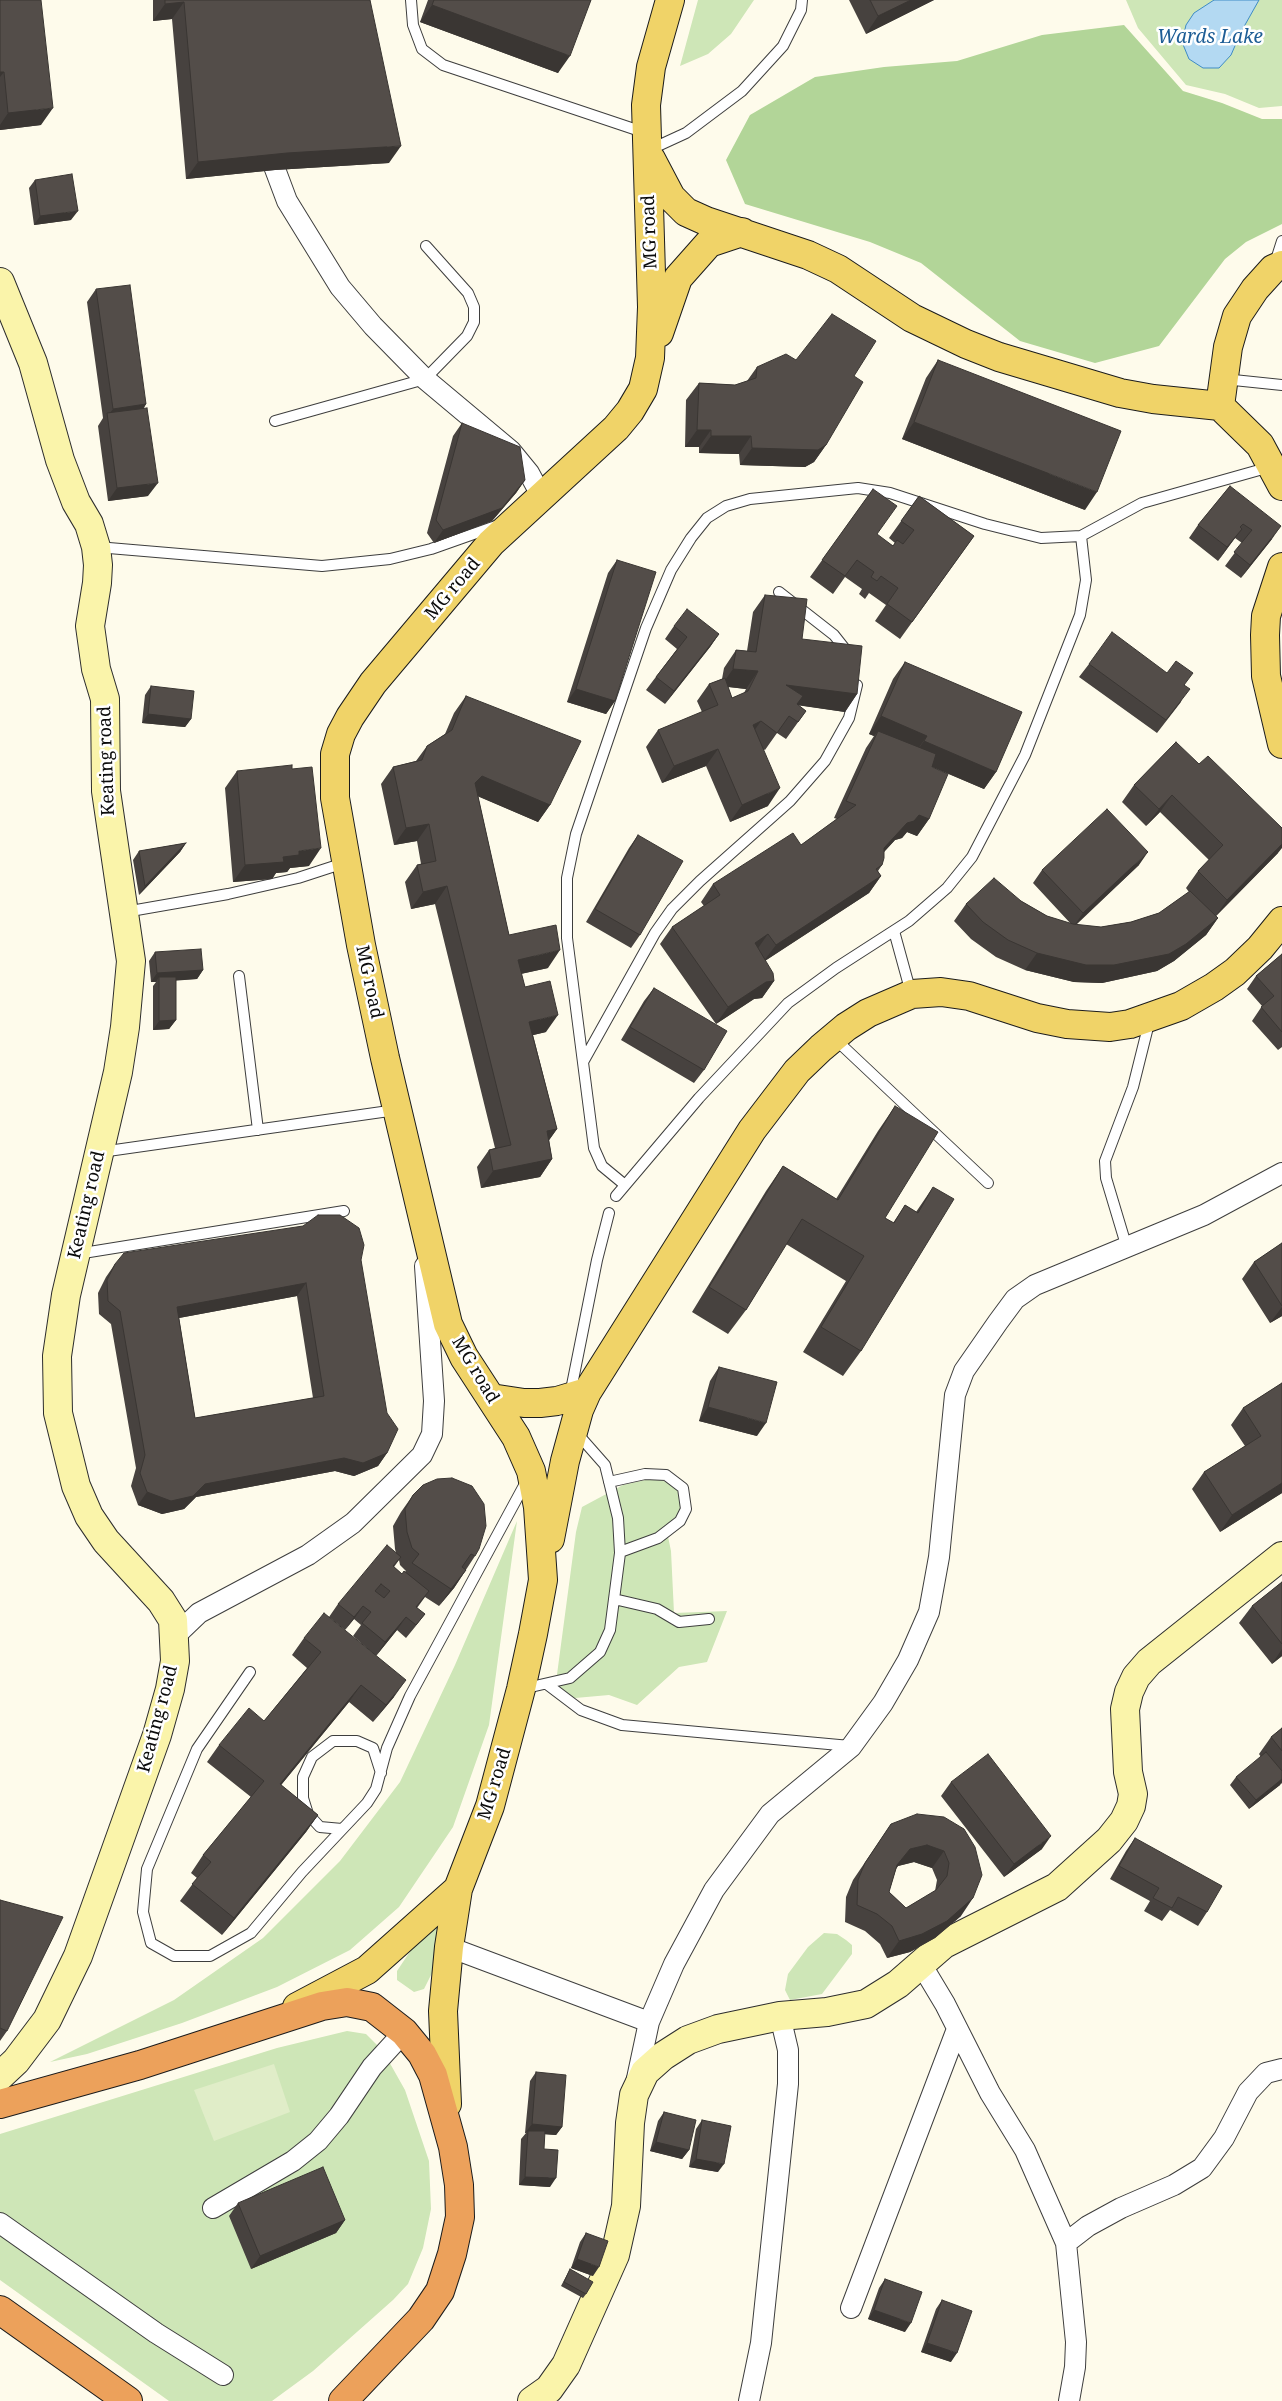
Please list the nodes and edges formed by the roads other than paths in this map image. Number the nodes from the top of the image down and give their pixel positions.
1 (411, 0) edge
2 (670, 0) edge
3 (802, 0) edge
4 (260, 123) edge
5 (647, 142) junction
6 (742, 232) junction
7 (1282, 241) edge
8 (426, 246) dead end
9 (1277, 267) edge
10 (0, 282) edge
11 (650, 358) junction
12 (425, 379) junction
13 (1224, 379) junction
14 (1282, 385) edge
15 (1220, 406) junction
16 (275, 421) dead end
17 (1279, 477) edge
18 (542, 497) junction
19 (521, 516) junction
20 (1081, 536) junction
21 (96, 546) junction
22 (1282, 567) edge
23 (779, 592) dead end
24 (1273, 653) edge
25 (1282, 744) edge
26 (346, 862) junction
27 (124, 912) junction
28 (1282, 921) edge
29 (894, 931) junction
30 (240, 976) dead end
31 (912, 994) junction
32 (1150, 1018) junction
33 (834, 1038) junction
34 (583, 1062) junction
35 (397, 1110) junction
36 (258, 1130) junction
37 (100, 1152) junction
38 (1282, 1173) edge
39 (988, 1183) dead end
40 (625, 1185) junction
41 (616, 1196) dead end
42 (344, 1211) dead end
43 (421, 1211) junction
44 (609, 1213) dead end
45 (1127, 1248) junction
46 (76, 1254) junction
47 (579, 1395) junction
48 (491, 1398) junction
49 (574, 1430) junction
50 (531, 1471) junction
51 (609, 1482) junction
52 (620, 1552) junction
53 (1282, 1556) edge
54 (543, 1580) junction
55 (614, 1599) junction
56 (709, 1619) dead end
57 (175, 1636) junction
58 (250, 1672) dead end
59 (548, 1685) junction
60 (521, 1689) junction
61 (851, 1746) junction
62 (381, 1774) junction
63 (342, 1829) junction
64 (458, 1889) junction
65 (449, 1947) junction
66 (921, 1964) junction
67 (780, 2016) junction
68 (649, 2022) junction
69 (265, 2023) junction
70 (957, 2029) junction
71 (404, 2032) junction
72 (1282, 2069) edge
73 (0, 2076) edge
74 (634, 2095) junction
75 (0, 2104) edge
76 (449, 2132) junction
77 (213, 2208) dead end
78 (0, 2223) edge
79 (1066, 2243) junction
80 (851, 2308) dead end
81 (0, 2310) edge
82 (223, 2375) dead end
83 (128, 2401) edge
84 (343, 2401) edge
85 (532, 2401) edge
86 (749, 2401) edge
87 (1068, 2401) edge

1 - 5 lane
2 - 5 main road, MG road
3 - 5 lane
4 - 12 street
5 - 6 main road
5 - 11 main road, MG road
6 - 11 main road
6 - 15 main road
7 - 9 lane
8 - 12 lane
9 - 13 main road
10 - 21 street, Keating road
11 - 18 main road, MG road
12 - 16 lane
12 - 18 street
13 - 14 lane
13 - 15 main road
15 - 17 main road
17 - 20 lane
18 - 19 main road, MG road
19 - 21 lane
19 - 26 main road, MG road
20 - 29 lane
20 - 34 lane
21 - 27 street, Keating road
22 - 24 main road
23 - 34 lane
24 - 25 main road
26 - 27 lane
26 - 35 main road, MG road
27 - 37 street, Keating road
28 - 32 main road
29 - 31 lane
29 - 40 lane
30 - 36 lane
31 - 32 main road
31 - 33 main road
32 - 45 lane
33 - 39 lane
33 - 47 main road
34 - 40 lane
35 - 36 lane
35 - 43 main road, MG road
36 - 37 lane
37 - 46 street, Keating road
38 - 45 street
40 - 41 lane
42 - 46 lane
43 - 48 main road, MG road
43 - 57 street
44 - 47 lane
45 - 61 street
46 - 57 street, Keating road
47 - 48 main road
47 - 49 main road
48 - 50 main road, MG road
49 - 51 lane
49 - 54 main road
50 - 54 main road, MG road
50 - 62 lane
51 - 52 lane
51 - 52 lane
52 - 55 lane
53 - 66 street
54 - 60 main road, MG road
55 - 56 lane
55 - 59 lane
57 - 73 street, Keating road
58 - 63 lane
59 - 60 lane
59 - 61 lane
60 - 64 main road, MG road
61 - 68 street
62 - 63 lane
62 - 63 lane
64 - 65 main road, MG road
64 - 69 main road, MG road
65 - 68 street
65 - 76 main road, MG road
66 - 67 street
66 - 70 street
67 - 74 street
67 - 86 street
68 - 74 street
69 - 71 highway
69 - 75 highway
70 - 79 street
70 - 80 street
71 - 76 highway
71 - 77 street
72 - 79 street
74 - 85 street
76 - 84 highway
78 - 82 street
79 - 87 street
81 - 83 highway

